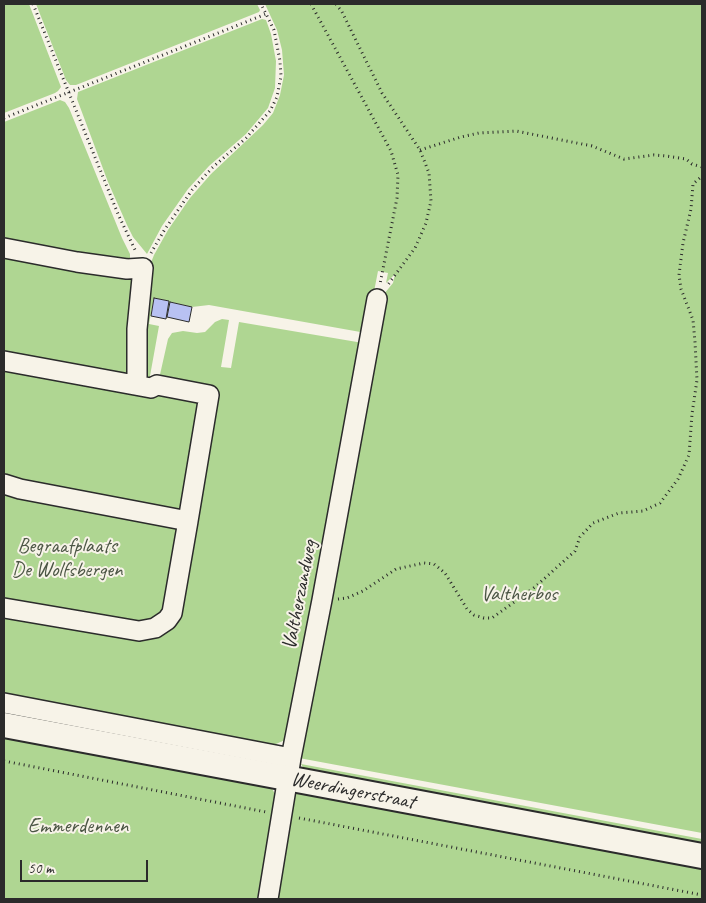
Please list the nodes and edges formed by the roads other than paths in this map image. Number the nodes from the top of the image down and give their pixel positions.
1 (4, 248) edge
2 (378, 300) road end
3 (4, 361) edge
4 (137, 386) junction
5 (4, 484) edge
6 (188, 521) junction
7 (4, 608) edge
8 (4, 702) edge
9 (4, 726) edge
10 (289, 769) junction
11 (702, 856) edge
12 (268, 899) edge

1 - 4 street
2 - 10 street, Valtherzandweg
3 - 4 street
4 - 6 street
5 - 6 street
6 - 7 street
8 - 10 street, Weerdingerstraat
9 - 10 main road, Weerdingerstraat
10 - 11 main road, Weerdingerstraat
10 - 12 street, Valtherzandweg

